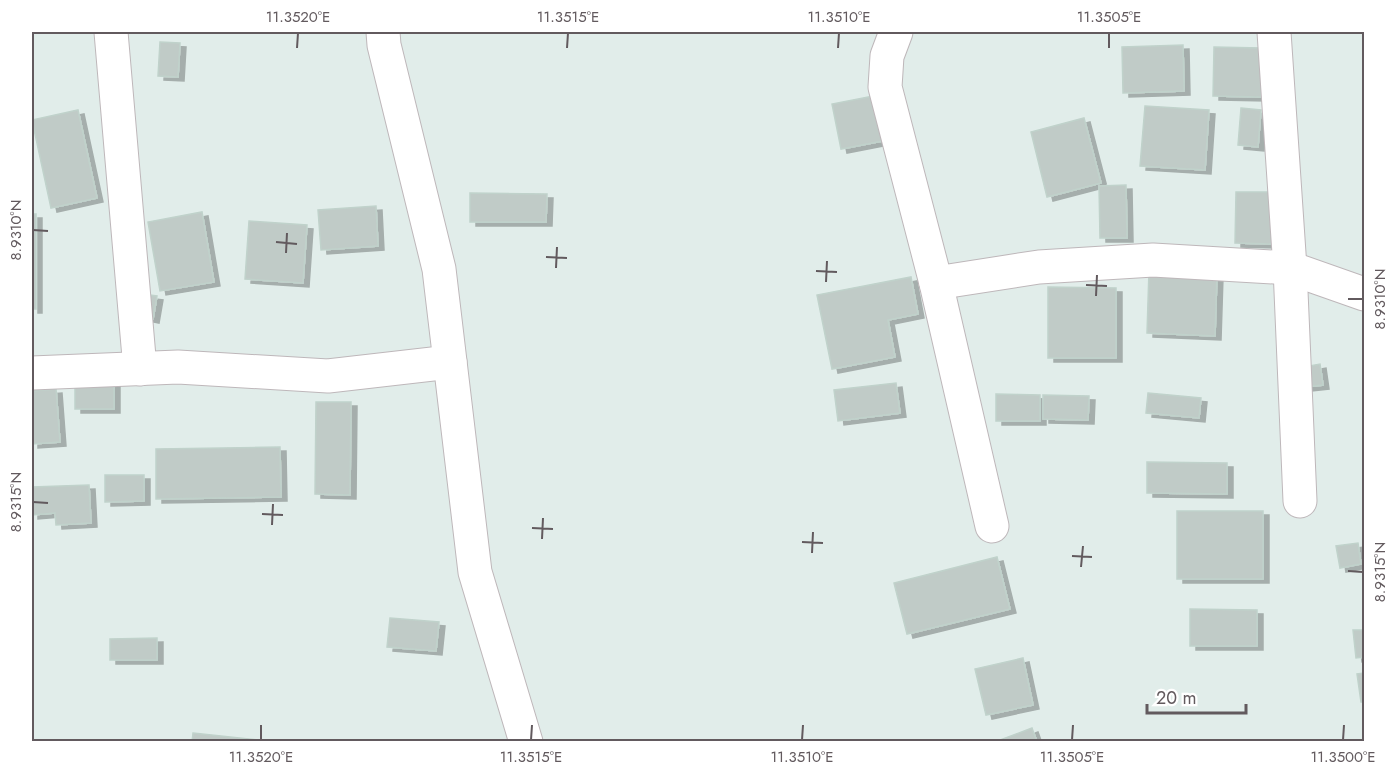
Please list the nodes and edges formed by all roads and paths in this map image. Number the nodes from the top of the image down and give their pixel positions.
1 (111, 32) edge
2 (383, 32) edge
3 (896, 32) edge
4 (1274, 32) edge
5 (1290, 268) junction
6 (936, 283) junction
7 (1365, 294) edge
8 (450, 362) junction
9 (140, 369) junction
10 (32, 373) edge
11 (1300, 501) dead end
12 (992, 526) dead end
13 (526, 741) edge

1 - 9 street
2 - 8 street
3 - 6 street
4 - 5 street
5 - 6 street
5 - 7 street
5 - 11 street
6 - 12 street
8 - 9 street
8 - 13 street
9 - 10 street

